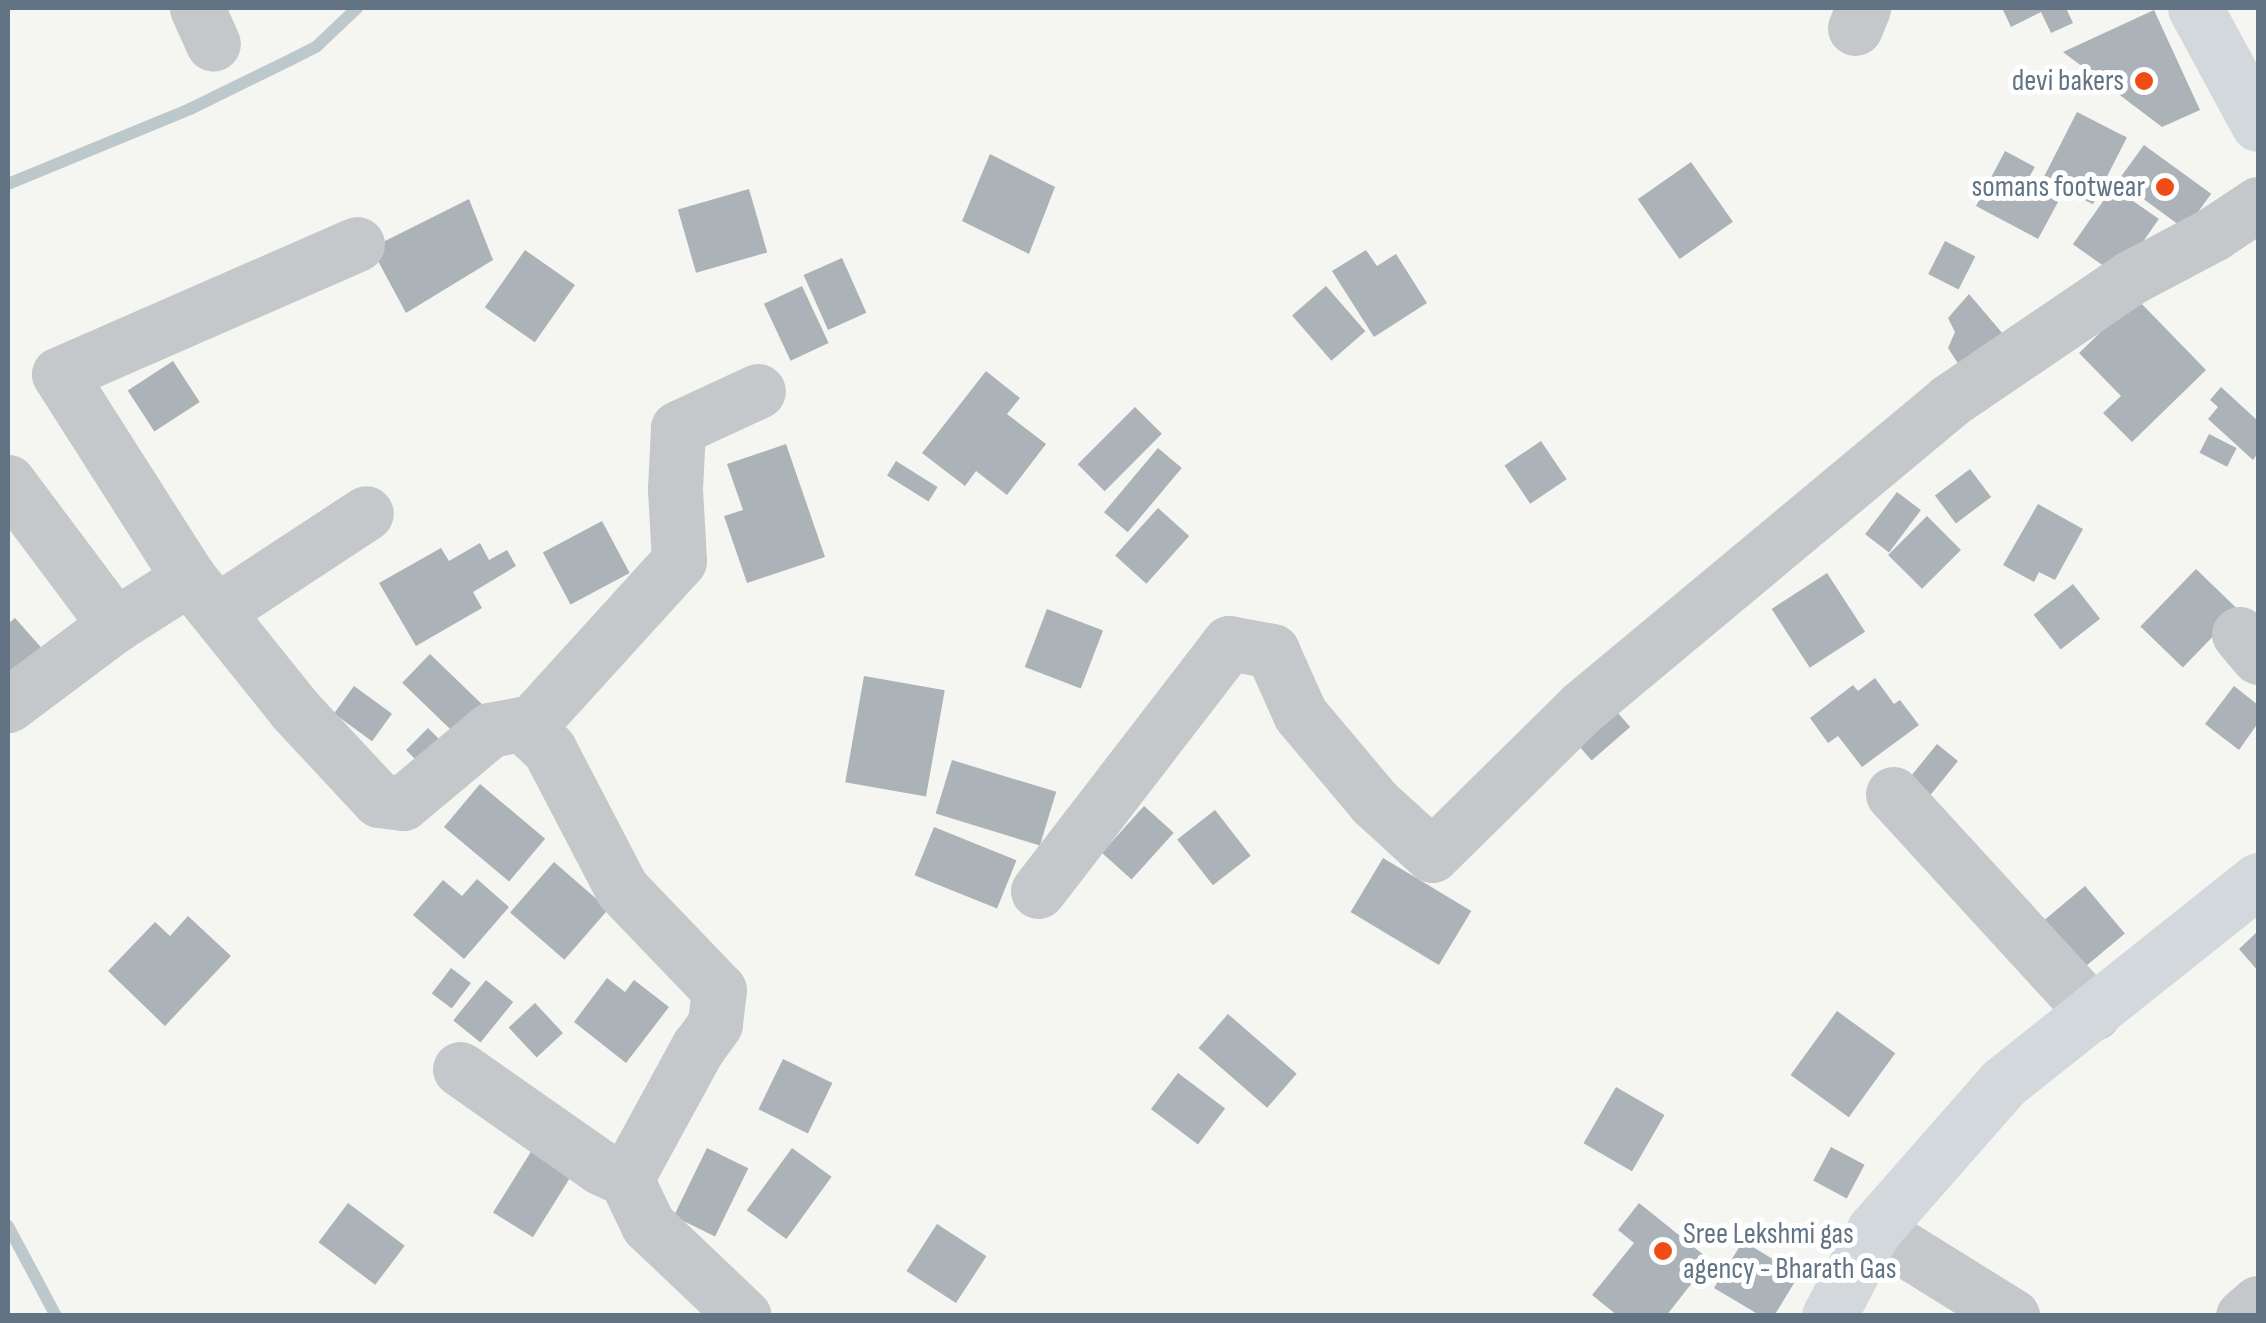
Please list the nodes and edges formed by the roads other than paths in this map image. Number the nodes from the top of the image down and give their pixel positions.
1 (2196, 8) edge
2 (2258, 124) edge
3 (2258, 204) edge
4 (357, 244) dead end
5 (758, 391) dead end
6 (8, 482) edge
7 (366, 513) dead end
8 (203, 595) junction
9 (115, 625) junction
10 (8, 704) edge
11 (526, 728) junction
12 (1893, 794) dead end
13 (2258, 880) edge
14 (1038, 891) dead end
15 (2094, 1013) junction
16 (460, 1069) dead end
17 (626, 1179) junction
18 (1874, 1230) junction
19 (2258, 1303) edge
20 (744, 1316) edge
21 (1829, 1316) edge
22 (2012, 1316) edge
23 (2244, 1316) edge

1 - 2 main road
3 - 14 street
4 - 8 street
5 - 11 street
6 - 9 street
7 - 8 street
8 - 9 street
8 - 11 street
9 - 10 street
11 - 17 street
12 - 15 street
13 - 15 main road
15 - 18 main road
16 - 17 street
17 - 20 street
18 - 21 main road
18 - 22 street
19 - 23 street

